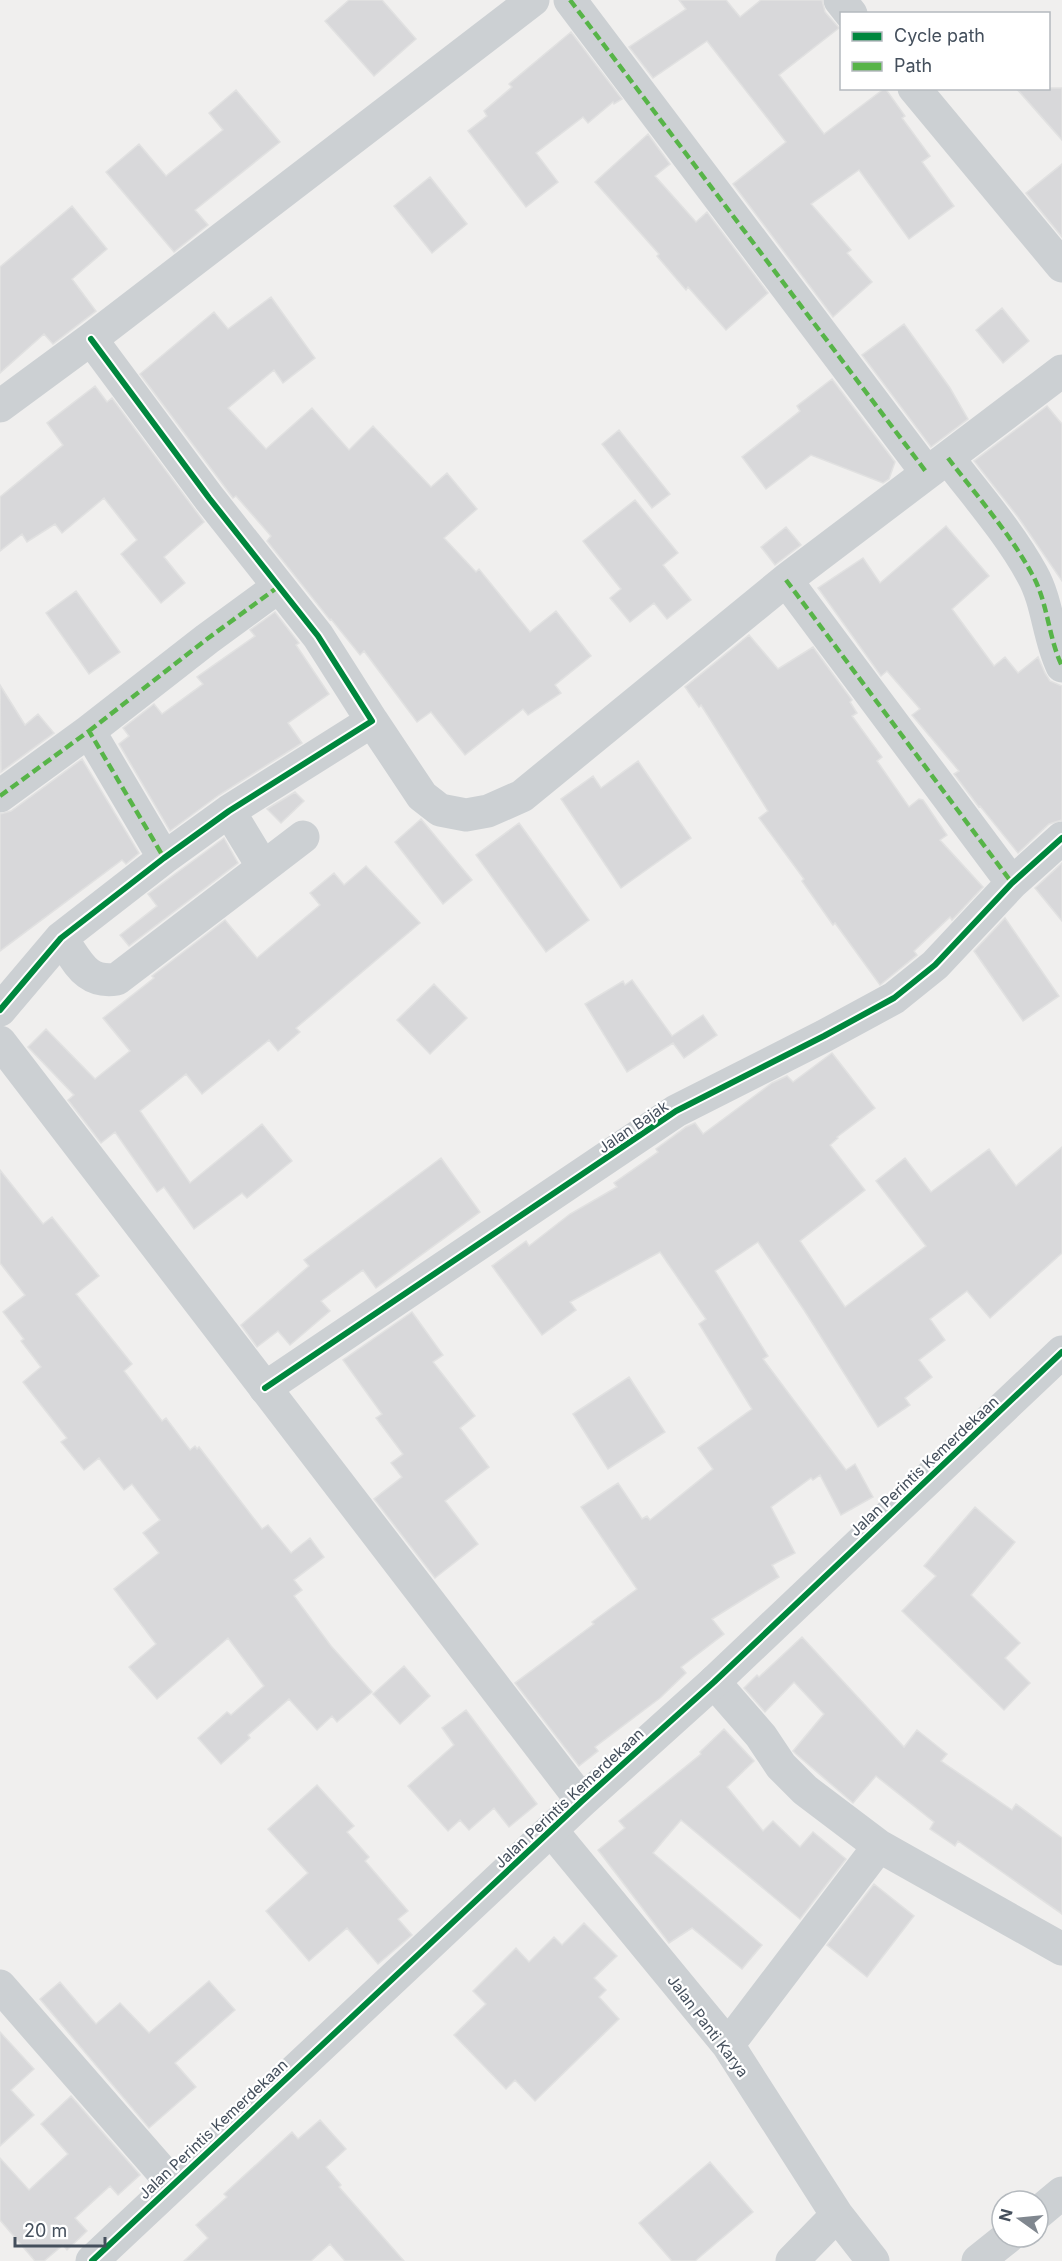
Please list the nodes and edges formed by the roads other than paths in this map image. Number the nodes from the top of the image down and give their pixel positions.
1 (533, 0) edge
2 (570, 0) edge
3 (840, 0) edge
4 (849, 12) edge
5 (916, 90) edge
6 (1062, 266) edge
7 (91, 339) junction
8 (1062, 370) edge
9 (0, 406) edge
10 (937, 465) junction
11 (786, 580) junction
12 (278, 587) junction
13 (1062, 666) edge
14 (372, 721) junction
15 (88, 731) junction
16 (0, 796) edge
17 (229, 811) junction
18 (303, 837) dead end
19 (1062, 838) edge
20 (164, 858) junction
21 (263, 867) junction
22 (1012, 883) junction
23 (61, 938) junction
24 (0, 1010) edge
25 (0, 1042) edge
26 (1062, 1352) edge
27 (265, 1388) junction
28 (714, 1682) junction
29 (582, 1801) junction
30 (551, 1830) junction
31 (879, 1846) junction
32 (1062, 1949) edge
33 (0, 1986) edge
34 (728, 2045) junction
35 (172, 2183) junction
36 (1062, 2193) edge
37 (1050, 2203) edge
38 (837, 2215) junction
39 (993, 2249) edge
40 (92, 2261) edge
41 (792, 2261) edge
42 (873, 2261) edge
43 (978, 2261) edge

1 - 7 street
2 - 10 street
3 - 4 street
5 - 6 street
7 - 9 street
7 - 12 street
8 - 10 street
10 - 11 street
10 - 13 street
11 - 14 street
11 - 22 street
12 - 14 street
12 - 15 street
14 - 17 street
15 - 16 street
15 - 20 street
17 - 20 street
17 - 21 street
18 - 21 street
19 - 22 street, Jalan Bajak
20 - 23 street
21 - 23 street
22 - 27 street, Jalan Bajak
23 - 24 street
25 - 27 street
26 - 28 street, Jalan Perintis Kemerdekaan
27 - 29 street
28 - 29 street, Jalan Perintis Kemerdekaan
28 - 31 street
29 - 30 street, Jalan Perintis Kemerdekaan
30 - 34 street, Jalan Panti Karya
30 - 35 street, Jalan Perintis Kemerdekaan
31 - 32 street
31 - 34 street
33 - 35 street
34 - 38 street, Jalan Panti Karya
35 - 40 street, Jalan Perintis Kemerdekaan
36 - 37 street
38 - 41 street
38 - 42 street, Jalan Panti Karya
39 - 43 street

